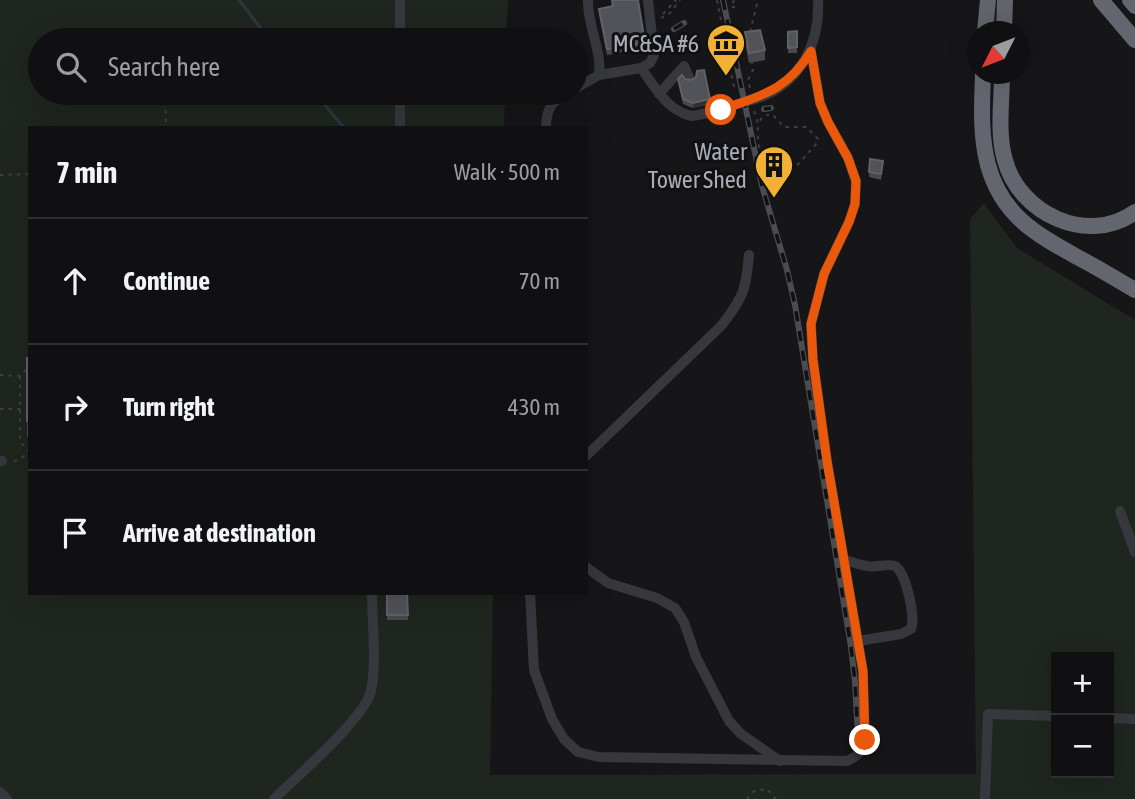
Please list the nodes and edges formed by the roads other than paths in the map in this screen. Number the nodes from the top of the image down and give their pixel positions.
1 (400, 0) edge
2 (588, 0) edge
3 (648, 0) edge
4 (818, 0) edge
5 (988, 0) edge
6 (1005, 0) edge
7 (1101, 0) edge
8 (1130, 0) edge
9 (1135, 6) edge
10 (986, 21) edge
11 (1004, 21) edge
12 (400, 28) edge
13 (1135, 40) edge
14 (811, 51) junction
15 (641, 68) junction
16 (599, 75) junction
17 (689, 78) edge
18 (588, 81) edge
19 (983, 84) edge
20 (1002, 84) edge
21 (660, 94) junction
22 (400, 105) edge
23 (551, 105) edge
24 (400, 126) edge
25 (546, 126) edge
26 (1135, 212) edge
27 (750, 255) dead end
28 (1135, 290) edge
29 (588, 454) edge
30 (1121, 511) dead end
31 (1135, 552) edge
32 (845, 559) junction
33 (588, 568) edge
34 (372, 595) edge
35 (530, 595) edge
36 (858, 640) junction
37 (1051, 716) edge
38 (1114, 718) edge
39 (1135, 719) edge
40 (780, 761) junction
41 (0, 792) edge
42 (7, 799) edge
43 (274, 799) edge
44 (985, 799) edge

1 - 12 lane
2 - 16 lane
3 - 15 lane
4 - 14 lane
5 - 10 highway
6 - 11 highway
7 - 13 highway
8 - 9 highway
14 - 21 lane
14 - 32 lane
15 - 16 lane
15 - 21 lane
16 - 18 lane
17 - 21 lane
19 - 28 highway
20 - 26 highway
22 - 24 lane
23 - 25 lane
27 - 29 lane
30 - 31 lane
32 - 36 lane
32 - 36 lane
33 - 40 lane
34 - 43 lane
35 - 40 lane
36 - 40 lane
37 - 44 lane
38 - 39 lane
41 - 42 lane

